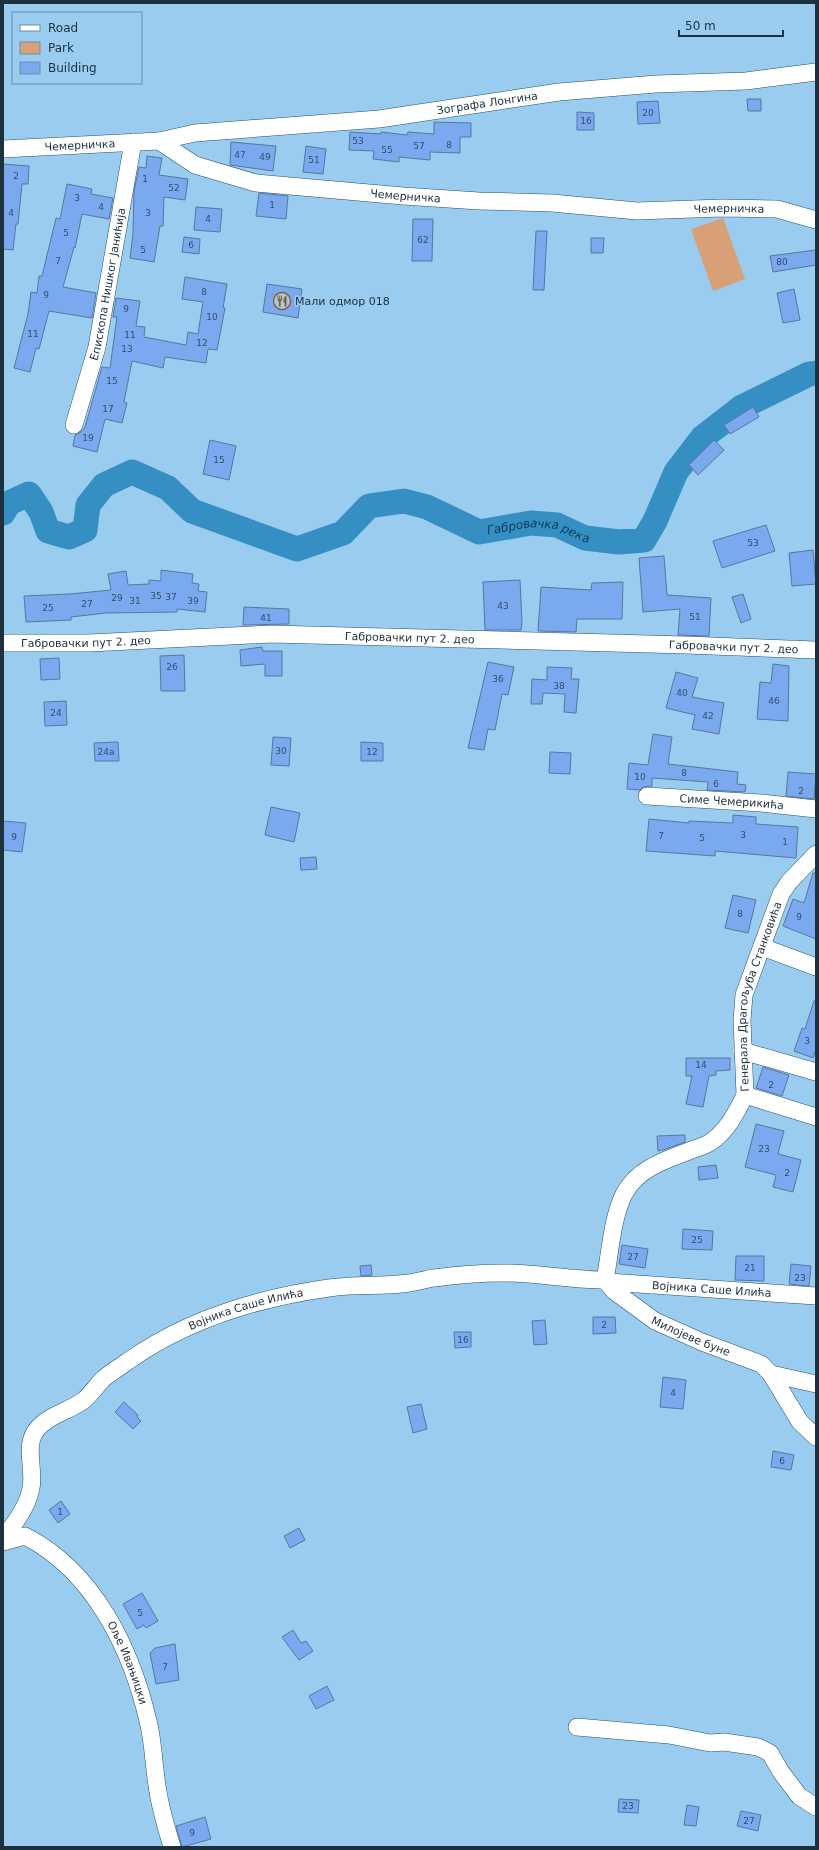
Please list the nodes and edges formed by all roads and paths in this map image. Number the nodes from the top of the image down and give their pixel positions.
1 (816, 72) edge
2 (159, 141) junction
3 (133, 142) junction
4 (3, 149) edge
5 (816, 220) edge
6 (74, 425) dead end
7 (3, 643) edge
8 (816, 650) edge
9 (646, 796) dead end
10 (816, 809) edge
11 (816, 854) edge
12 (762, 948) junction
13 (816, 967) edge
14 (743, 1051) junction
15 (816, 1072) edge
16 (745, 1095) junction
17 (816, 1117) edge
18 (609, 1284) junction
19 (816, 1296) edge
20 (771, 1374) junction
21 (816, 1384) edge
22 (816, 1437) edge
23 (3, 1538) edge
24 (3, 1542) edge
25 (577, 1727) dead end
26 (816, 1807) edge
27 (172, 1847) edge

1 - 2 street, Зографа Лонгина
2 - 3 street, Чемерничка
2 - 5 street, Чемерничка
3 - 4 street, Чемерничка
3 - 6 street, Епископа Нишког Јанићија
7 - 8 street, Габровачки пут 2. део
9 - 10 street, Симе Чемерикића
11 - 12 street, Генерала Драгољуба Станковића
12 - 13 street
12 - 14 street, Генерала Драгољуба Станковића
14 - 15 street
14 - 16 street, Генерала Драгољуба Станковића
16 - 17 street
16 - 18 street, Генерала Драгољуба Станковића
18 - 19 street, Војника Саше Илића
18 - 20 street, Милојеве буне
18 - 23 street, Војника Саше Илића
20 - 21 street, Милојеве буне
20 - 22 street, Милојеве буне
24 - 27 street, Оље Ивањицки
25 - 26 street

